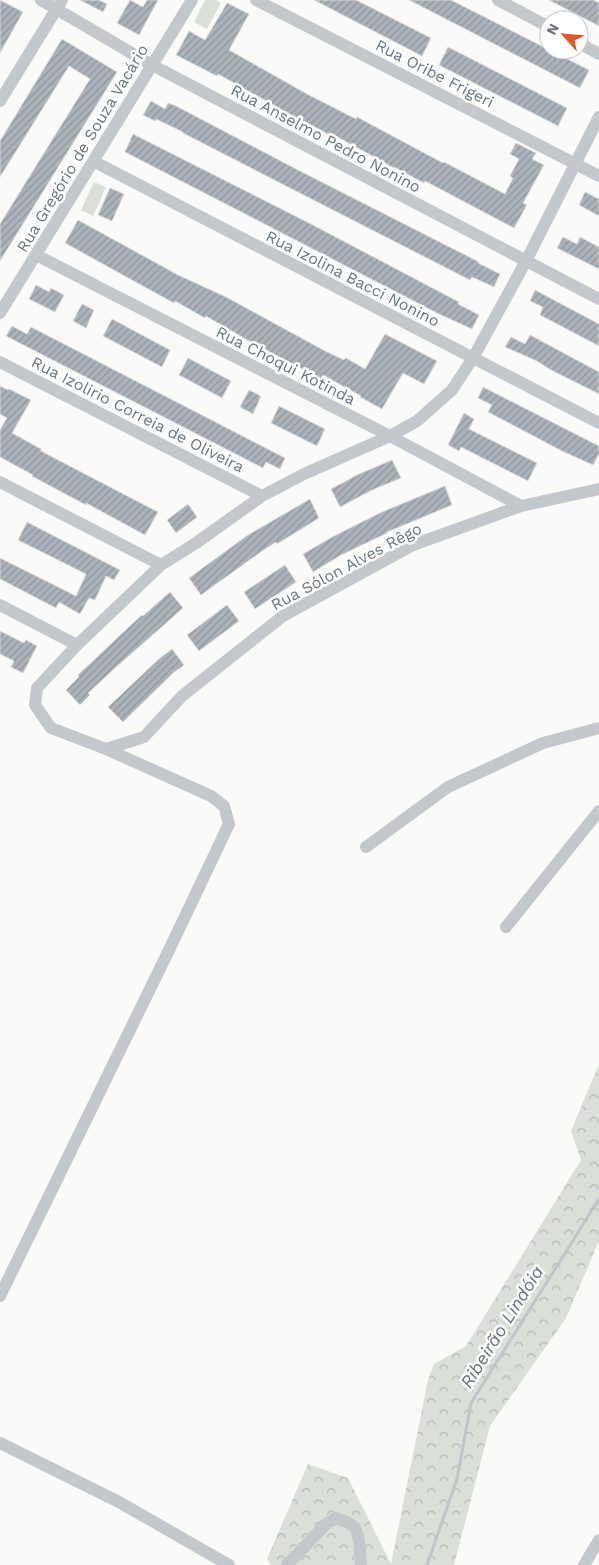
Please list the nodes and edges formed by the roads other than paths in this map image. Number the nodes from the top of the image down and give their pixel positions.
1 (41, 0) edge
2 (192, 0) edge
3 (256, 0) edge
4 (498, 0) edge
5 (59, 4) edge
6 (539, 22) edge
7 (152, 65) junction
8 (0, 101) edge
9 (599, 117) edge
10 (93, 161) junction
11 (575, 163) junction
12 (599, 176) edge
13 (36, 255) junction
14 (526, 261) junction
15 (599, 298) edge
16 (0, 314) edge
17 (473, 358) junction
18 (0, 362) edge
19 (599, 422) edge
20 (390, 436) junction
21 (0, 482) edge
22 (599, 489) edge
23 (262, 496) junction
24 (520, 506) junction
25 (161, 565) junction
26 (0, 605) edge
27 (77, 645) junction
28 (599, 728) edge
29 (106, 749) junction
30 (599, 811) edge
31 (366, 846) dead end
32 (506, 927) dead end
33 (0, 1296) edge
34 (0, 1443) edge
35 (599, 1540) edge
36 (229, 1565) edge
37 (287, 1565) edge
38 (362, 1565) edge
39 (584, 1565) edge

1 - 5 street, Rua Anselmo Pedro Nonino
2 - 7 street, Rua Gregório de Souza Vacário
3 - 11 street, Rua Oribe Frigeri
4 - 6 street
5 - 7 street, Rua Anselmo Pedro Nonino
5 - 8 street
7 - 10 street, Rua Gregório de Souza Vacário
7 - 14 street, Rua Anselmo Pedro Nonino
9 - 11 street
10 - 13 street, Rua Gregório de Souza Vacário
10 - 17 street, Rua Izolina Bacci Nonino
11 - 12 street, Rua Oribe Frigeri
11 - 14 street
13 - 16 street, Rua Gregório de Souza Vacário
13 - 20 street, Rua Choqui Kotinda
14 - 15 street, Rua Anselmo Pedro Nonino
14 - 17 street
17 - 19 street, Rua Izolina Bacci Nonino
17 - 20 street
18 - 23 street, Rua Izolirio Correia de Oliveira
20 - 23 street
20 - 24 street, Rua Choqui Kotinda
21 - 25 street
22 - 24 street, Rua Sólon Alves Rêgo
23 - 25 street
24 - 29 street, Rua Sólon Alves Rêgo
25 - 27 street
26 - 27 street
27 - 29 street
28 - 31 street
29 - 33 street
30 - 32 street
34 - 36 street
35 - 39 street
37 - 38 street

